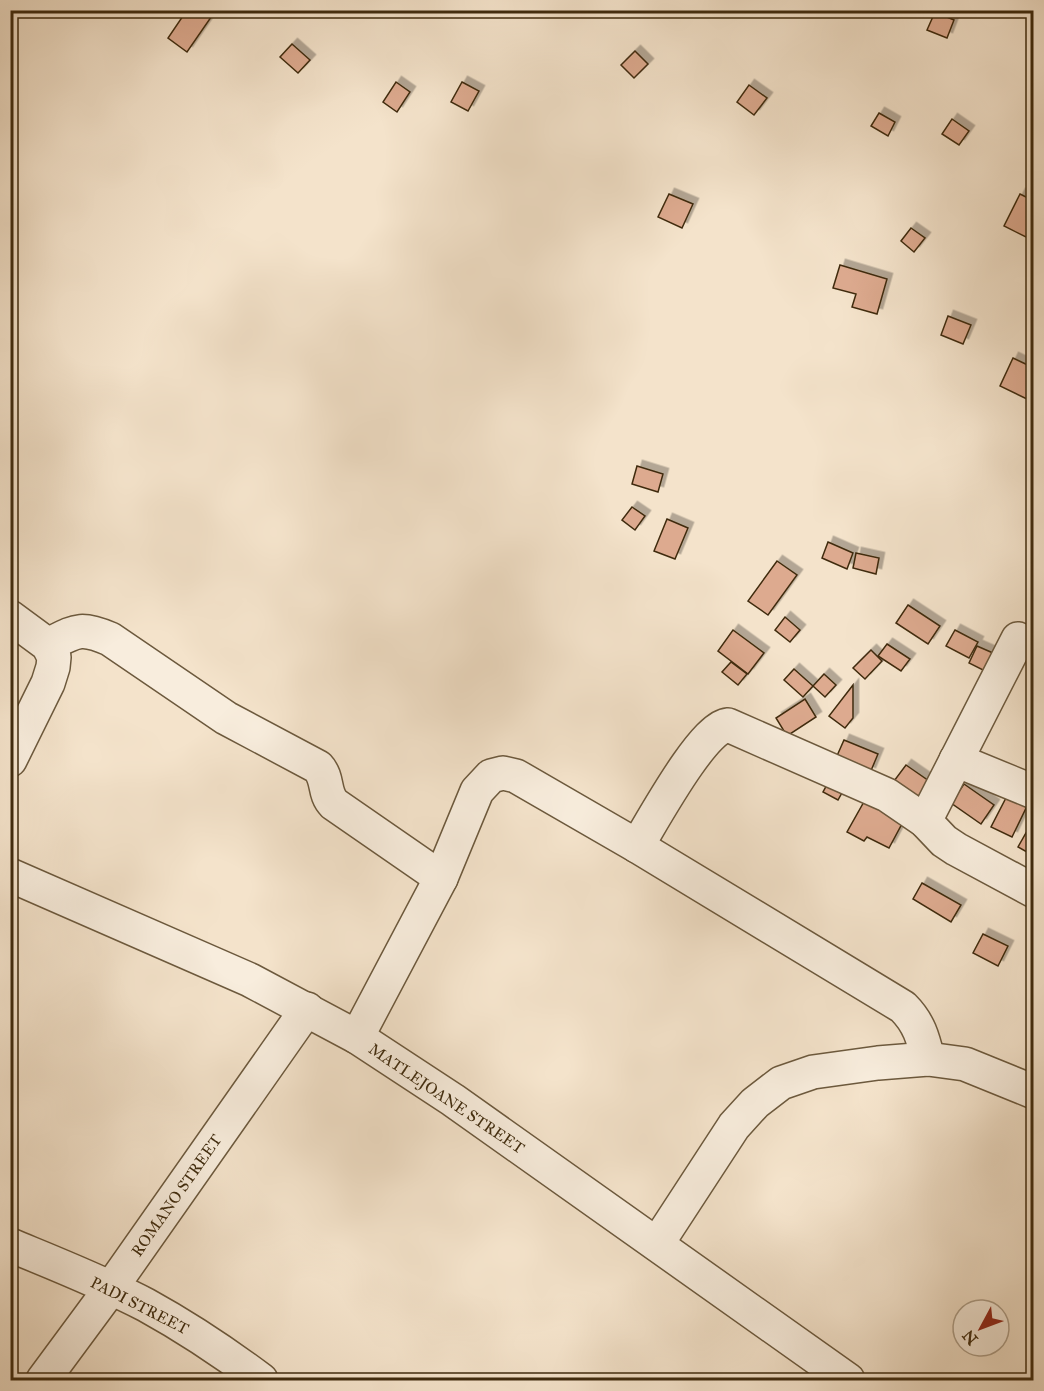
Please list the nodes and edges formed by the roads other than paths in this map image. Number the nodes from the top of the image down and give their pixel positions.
1 (10, 617) edge
2 (1018, 639) dead end
3 (48, 645) junction
4 (956, 759) junction
5 (10, 760) edge
6 (1034, 792) edge
7 (925, 821) junction
8 (637, 846) junction
9 (10, 875) edge
10 (441, 878) junction
11 (1034, 891) edge
12 (307, 1009) junction
13 (357, 1037) junction
14 (928, 1059) junction
15 (1034, 1092) edge
16 (657, 1244) junction
17 (10, 1245) edge
18 (111, 1288) junction
19 (43, 1380) edge
20 (261, 1380) edge
21 (848, 1380) edge

1 - 3 street
2 - 4 street
3 - 5 street
3 - 10 street
4 - 6 street
4 - 7 street
7 - 8 street
7 - 11 street
8 - 10 street
8 - 14 street
9 - 12 street, MATLEJOANE STREET
10 - 13 street
12 - 13 street, MATLEJOANE STREET
12 - 18 street, ROMANO STREET
13 - 16 street, MATLEJOANE STREET
14 - 15 street
14 - 16 street
16 - 21 street, MATLEJOANE STREET
17 - 18 street, PADI STREET
18 - 19 street, ROMANO STREET
18 - 20 street, PADI STREET

